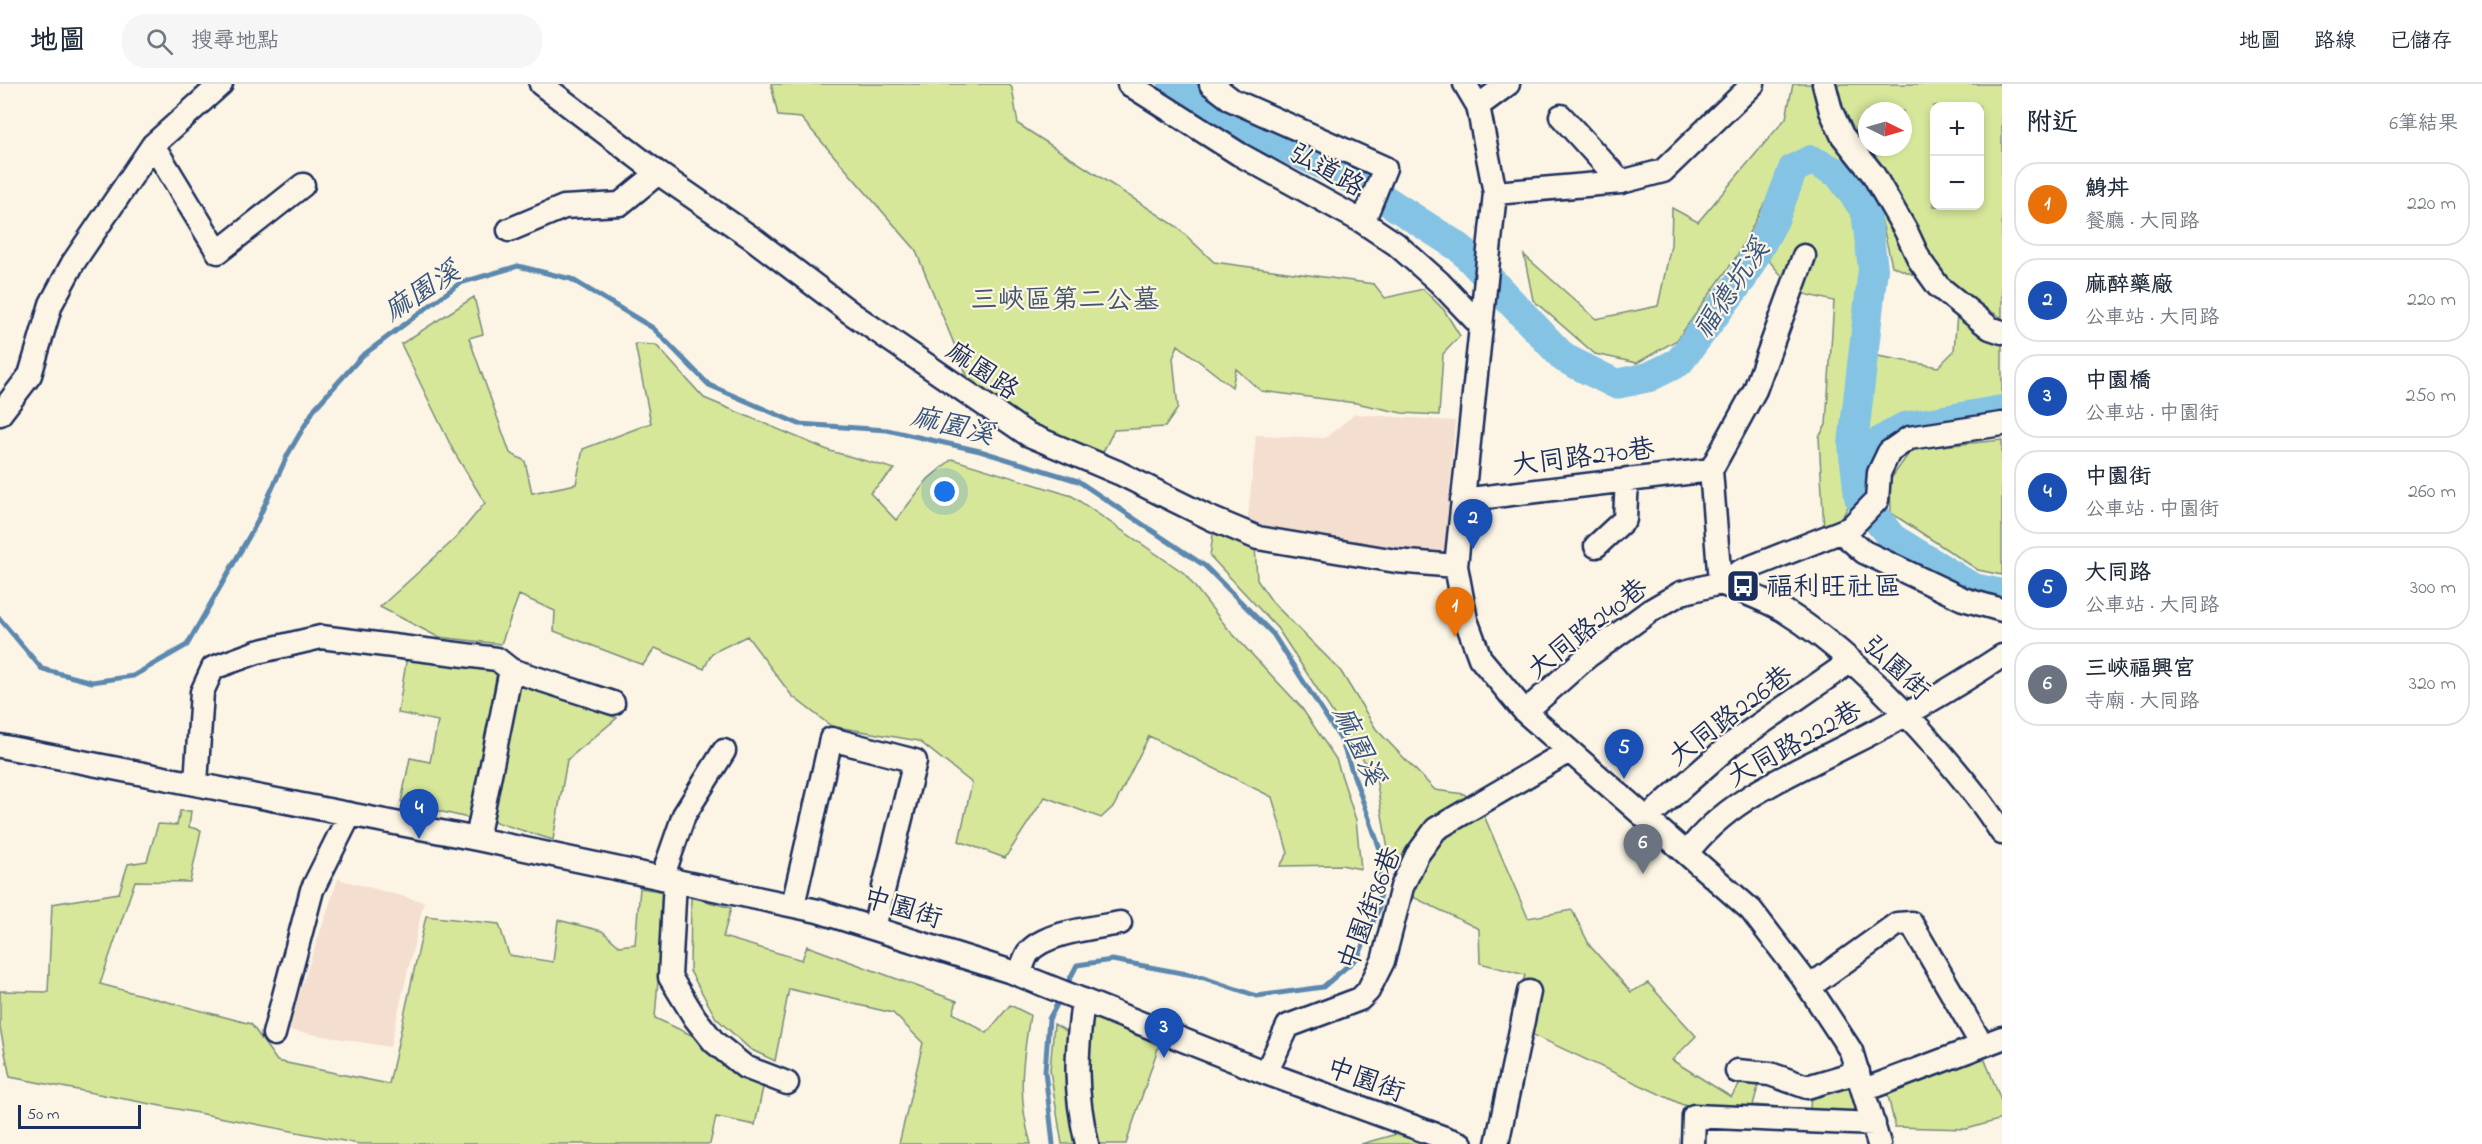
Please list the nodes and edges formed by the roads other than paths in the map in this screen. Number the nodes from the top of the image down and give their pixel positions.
1 (221, 84) edge
2 (541, 84) edge
3 (1129, 84) edge
4 (1211, 84) edge
5 (1465, 84) edge
6 (1508, 84) edge
7 (1753, 84) edge
8 (1824, 84) edge
9 (1478, 106) junction
10 (1561, 117) dead end
11 (153, 145) junction
12 (657, 173) junction
13 (1621, 182) junction
14 (303, 185) dead end
15 (1495, 193) junction
16 (1366, 215) junction
17 (509, 230) dead end
18 (1804, 256) dead end
19 (1482, 326) junction
20 (2002, 332) edge
21 (0, 414) edge
22 (2002, 424) edge
23 (1711, 470) junction
24 (1627, 479) junction
25 (1462, 500) junction
26 (1846, 530) junction
27 (1596, 546) dead end
28 (1456, 566) junction
29 (1720, 583) junction
30 (2002, 610) edge
31 (2002, 656) edge
32 (1851, 661) junction
33 (511, 670) junction
34 (613, 703) dead end
35 (1525, 712) junction
36 (1907, 714) junction
37 (0, 746) edge
38 (1569, 751) junction
39 (724, 752) dead end
40 (196, 783) junction
41 (350, 814) junction
42 (1647, 818) junction
43 (2002, 832) edge
44 (477, 838) junction
45 (1687, 853) junction
46 (668, 879) junction
47 (793, 905) junction
48 (1120, 923) dead end
49 (874, 928) junction
50 (1015, 973) junction
51 (1809, 987) junction
52 (1528, 992) dead end
53 (1083, 1000) junction
54 (274, 1034) dead end
55 (1992, 1042) edge
56 (1737, 1071) dead end
57 (1266, 1073) junction
58 (1861, 1081) junction
59 (787, 1083) dead end
60 (1876, 1134) edge
61 (1087, 1144) edge
62 (1461, 1144) edge
63 (1497, 1144) edge
64 (1693, 1144) edge

1 - 11 street
2 - 12 street, 麻園路
3 - 16 street, 弘道路
4 - 16 street
5 - 9 street
6 - 9 street
7 - 13 street
8 - 20 street
9 - 15 street
10 - 13 street
11 - 14 street
11 - 21 street
12 - 17 street
12 - 28 street, 麻園路
13 - 15 street
15 - 19 street
16 - 19 street, 弘道路
18 - 23 street
19 - 25 street
22 - 26 street
23 - 24 street, 大同路270巷
23 - 29 street
24 - 25 street, 大同路270巷
24 - 27 street
25 - 28 street
26 - 29 street, 大同路240巷
26 - 30 street
28 - 35 street
29 - 32 street, 弘園街
29 - 35 street, 大同路240巷
31 - 36 street, 大同路222巷
32 - 36 street, 弘園街
32 - 42 street, 大同路226巷
33 - 34 street
33 - 40 street
33 - 44 street
35 - 38 street
36 - 43 street, 弘園街
36 - 45 street, 大同路222巷
37 - 40 street, 中園街
38 - 42 street
38 - 57 street, 中園街86巷
39 - 46 street
40 - 41 street, 中園街
41 - 44 street, 中園街
41 - 54 street
42 - 45 street
44 - 46 street, 中園街
45 - 51 street
46 - 47 street, 中園街
46 - 59 street
47 - 49 street, 中園街
47 - 49 street
48 - 50 street
49 - 50 street, 中園街
50 - 53 street, 中園街
51 - 55 street
51 - 58 street
52 - 63 street
53 - 57 street, 中園街
53 - 61 street
55 - 58 street
56 - 58 street
57 - 62 street, 中園街
58 - 60 street
60 - 64 street

